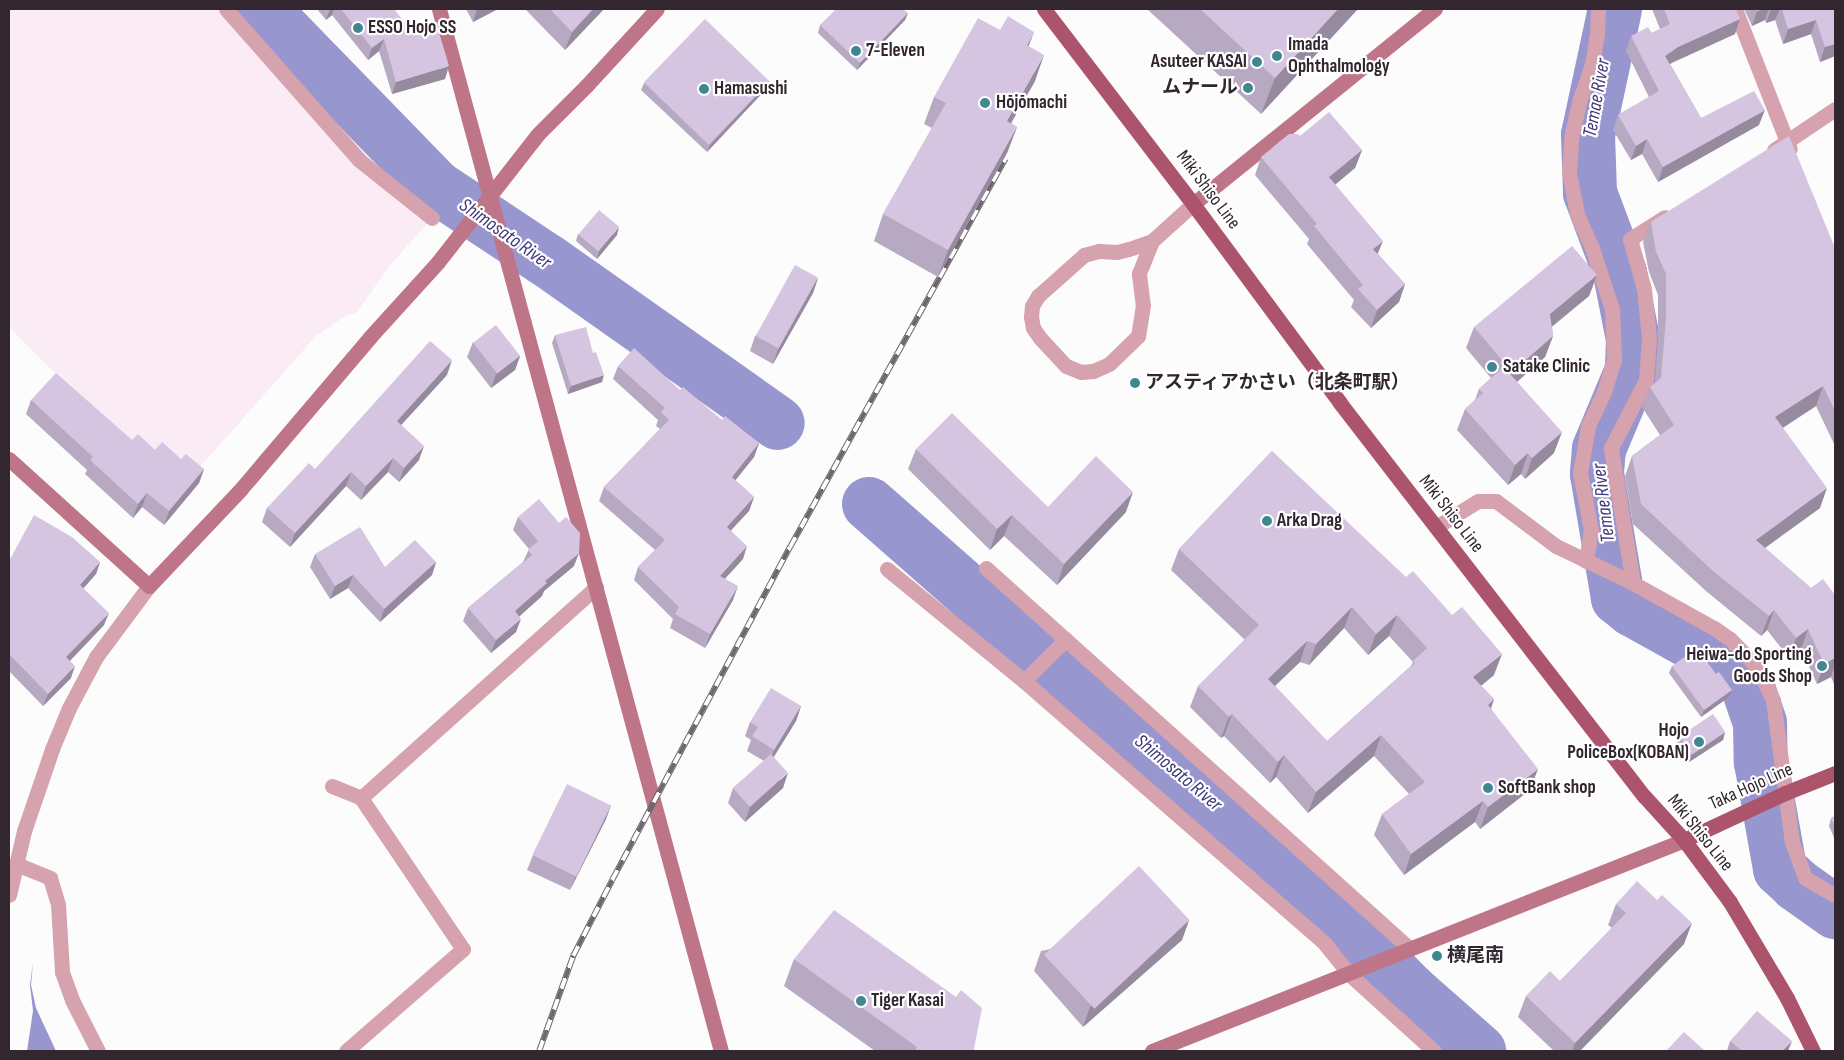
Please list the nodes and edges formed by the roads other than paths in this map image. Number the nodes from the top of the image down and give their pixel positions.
1 (226, 9) edge
2 (439, 9) edge
3 (657, 9) edge
4 (1044, 9) edge
5 (1435, 9) edge
6 (1598, 9) edge
7 (1735, 9) edge
8 (1835, 109) edge
9 (1787, 142) junction
10 (1762, 157) edge
11 (1794, 160) edge
12 (490, 194) junction
13 (1193, 204) junction
14 (1679, 208) edge
15 (432, 218) dead end
16 (1152, 241) junction
17 (9, 459) edge
18 (1436, 527) junction
19 (1586, 560) junction
20 (986, 568) dead end
21 (887, 569) dead end
22 (1633, 583) junction
23 (149, 586) junction
24 (596, 586) junction
25 (1066, 639) junction
26 (1024, 681) junction
27 (1835, 773) edge
28 (332, 786) dead end
29 (1784, 793) junction
30 (361, 798) junction
31 (1684, 840) junction
32 (16, 864) junction
33 (9, 895) edge
34 (1835, 895) edge
35 (1409, 948) junction
36 (1349, 974) junction
37 (98, 1051) edge
38 (346, 1051) edge
39 (721, 1051) edge
40 (1152, 1051) edge
41 (1434, 1051) edge
42 (1813, 1051) edge

1 - 15 street
2 - 12 street
3 - 12 street
4 - 13 main road, Miki Shiso Line
5 - 13 street
6 - 19 street
7 - 9 street
8 - 9 street
9 - 10 street
9 - 11 street
12 - 23 street
12 - 24 street
13 - 16 street
13 - 18 main road, Miki Shiso Line
14 - 22 street
16 - 16 street
17 - 23 street
18 - 19 street
18 - 31 main road, Miki Shiso Line
19 - 22 street
20 - 25 street
21 - 26 street
22 - 29 street
23 - 32 street
24 - 30 street
24 - 39 street
25 - 26 street
25 - 35 street
26 - 36 street
27 - 29 main road, Taka Hojo Line
28 - 30 street
29 - 31 main road, Taka Hojo Line
29 - 34 street
30 - 38 street
31 - 35 street
31 - 42 main road, Miki Shiso Line
32 - 33 street
32 - 37 street
35 - 36 street
36 - 40 street
36 - 41 street

